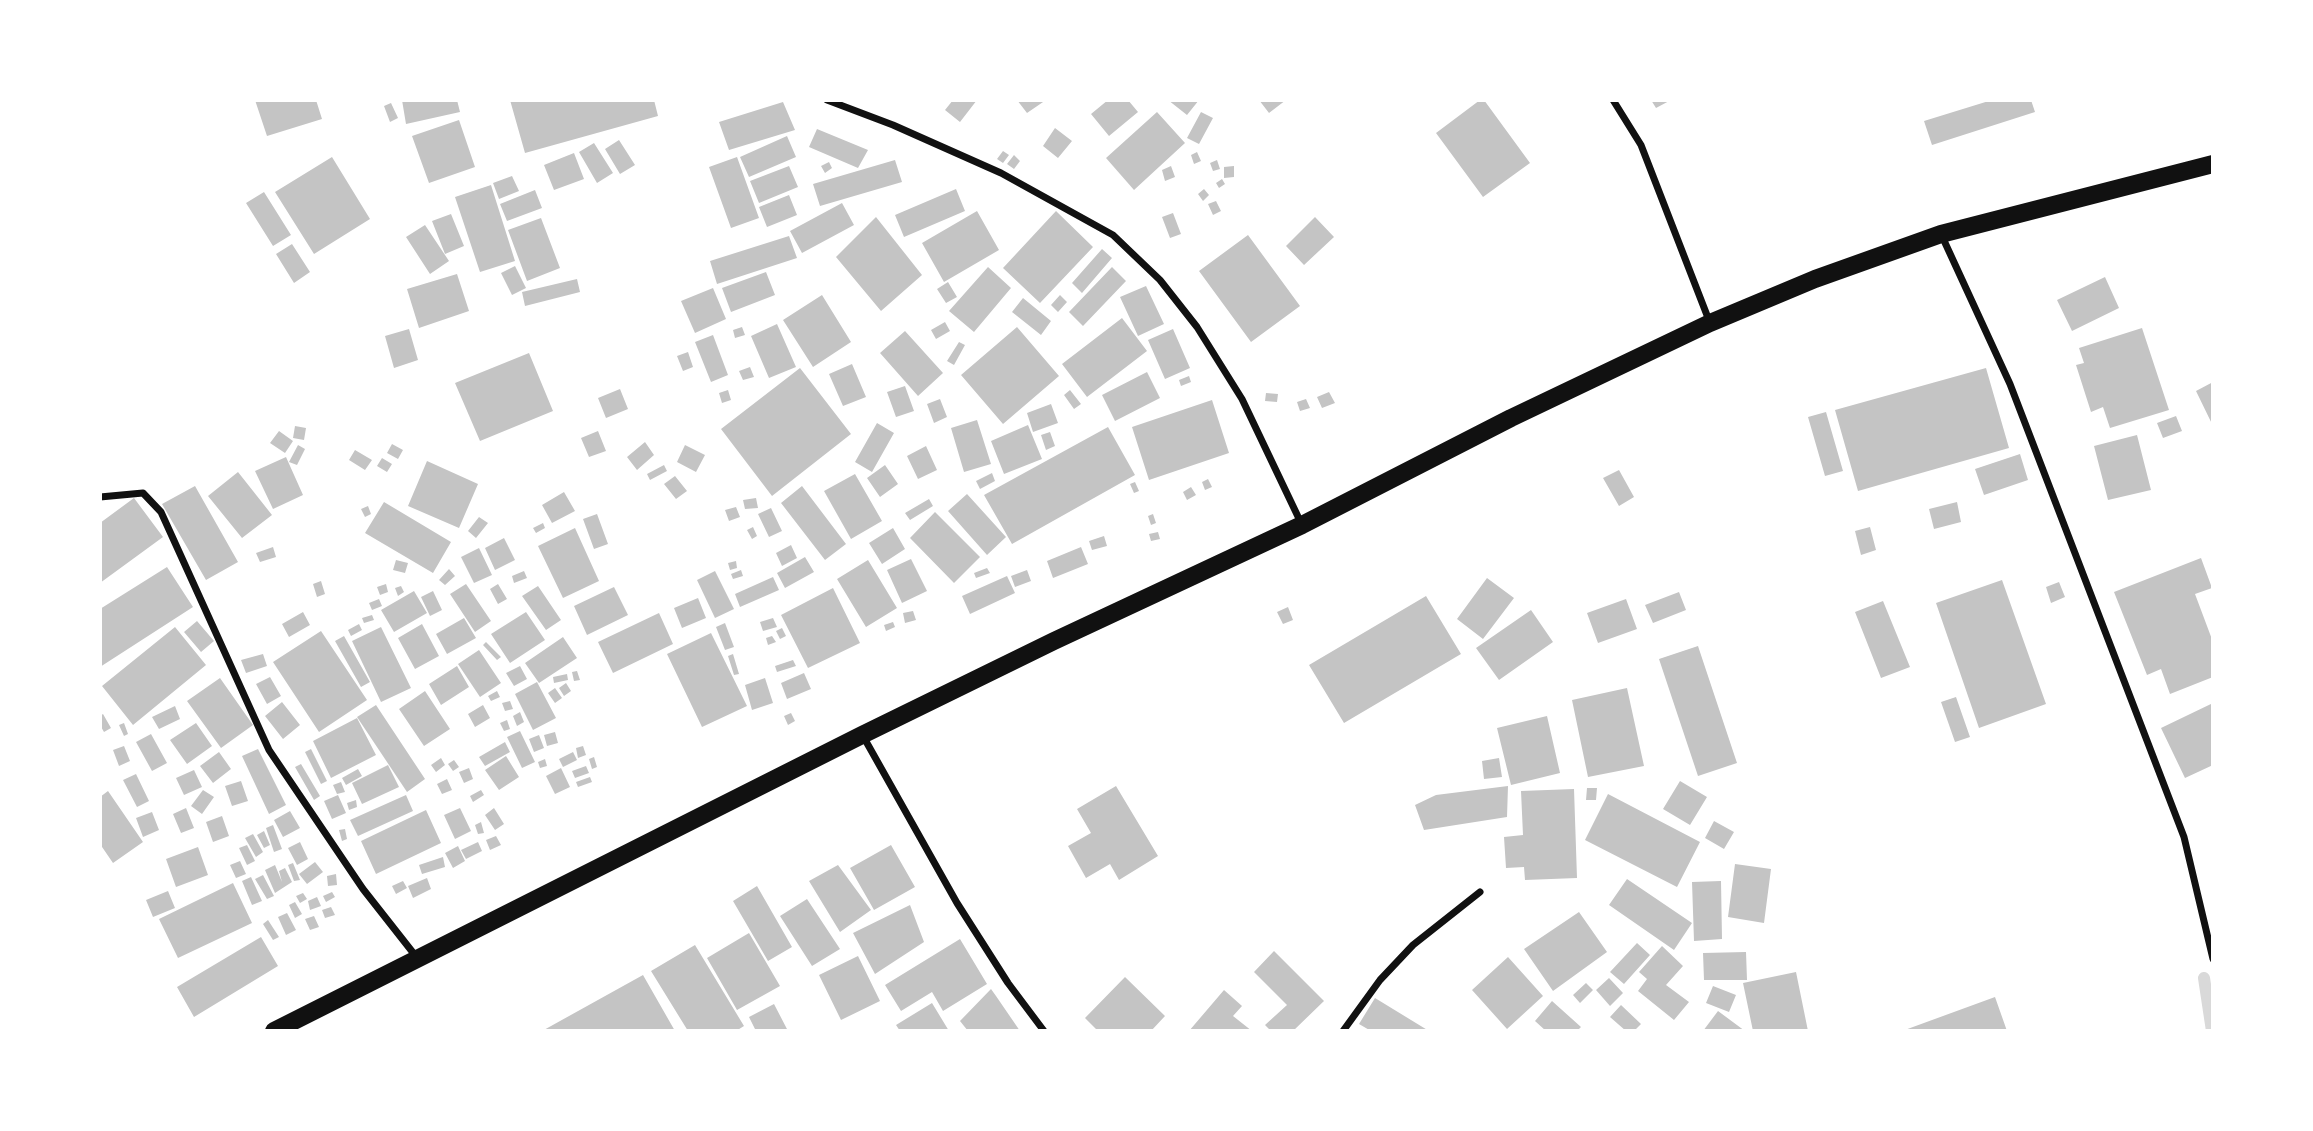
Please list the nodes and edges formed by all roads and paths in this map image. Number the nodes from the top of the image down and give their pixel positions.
1 (827, 100) edge
2 (1613, 100) edge
3 (2213, 164) edge
4 (1941, 234) junction
5 (1710, 323) junction
6 (100, 497) edge
7 (1302, 525) junction
8 (862, 735) junction
9 (1480, 892) dead end
10 (418, 959) junction
11 (2213, 959) edge
12 (274, 1031) edge
13 (1044, 1031) edge
14 (1343, 1031) edge

1 - 7 street
2 - 5 street
3 - 4 main road
4 - 5 main road
4 - 11 street
5 - 7 main road
6 - 10 street
7 - 8 main road
8 - 10 main road
8 - 13 street
9 - 14 street
10 - 12 main road

